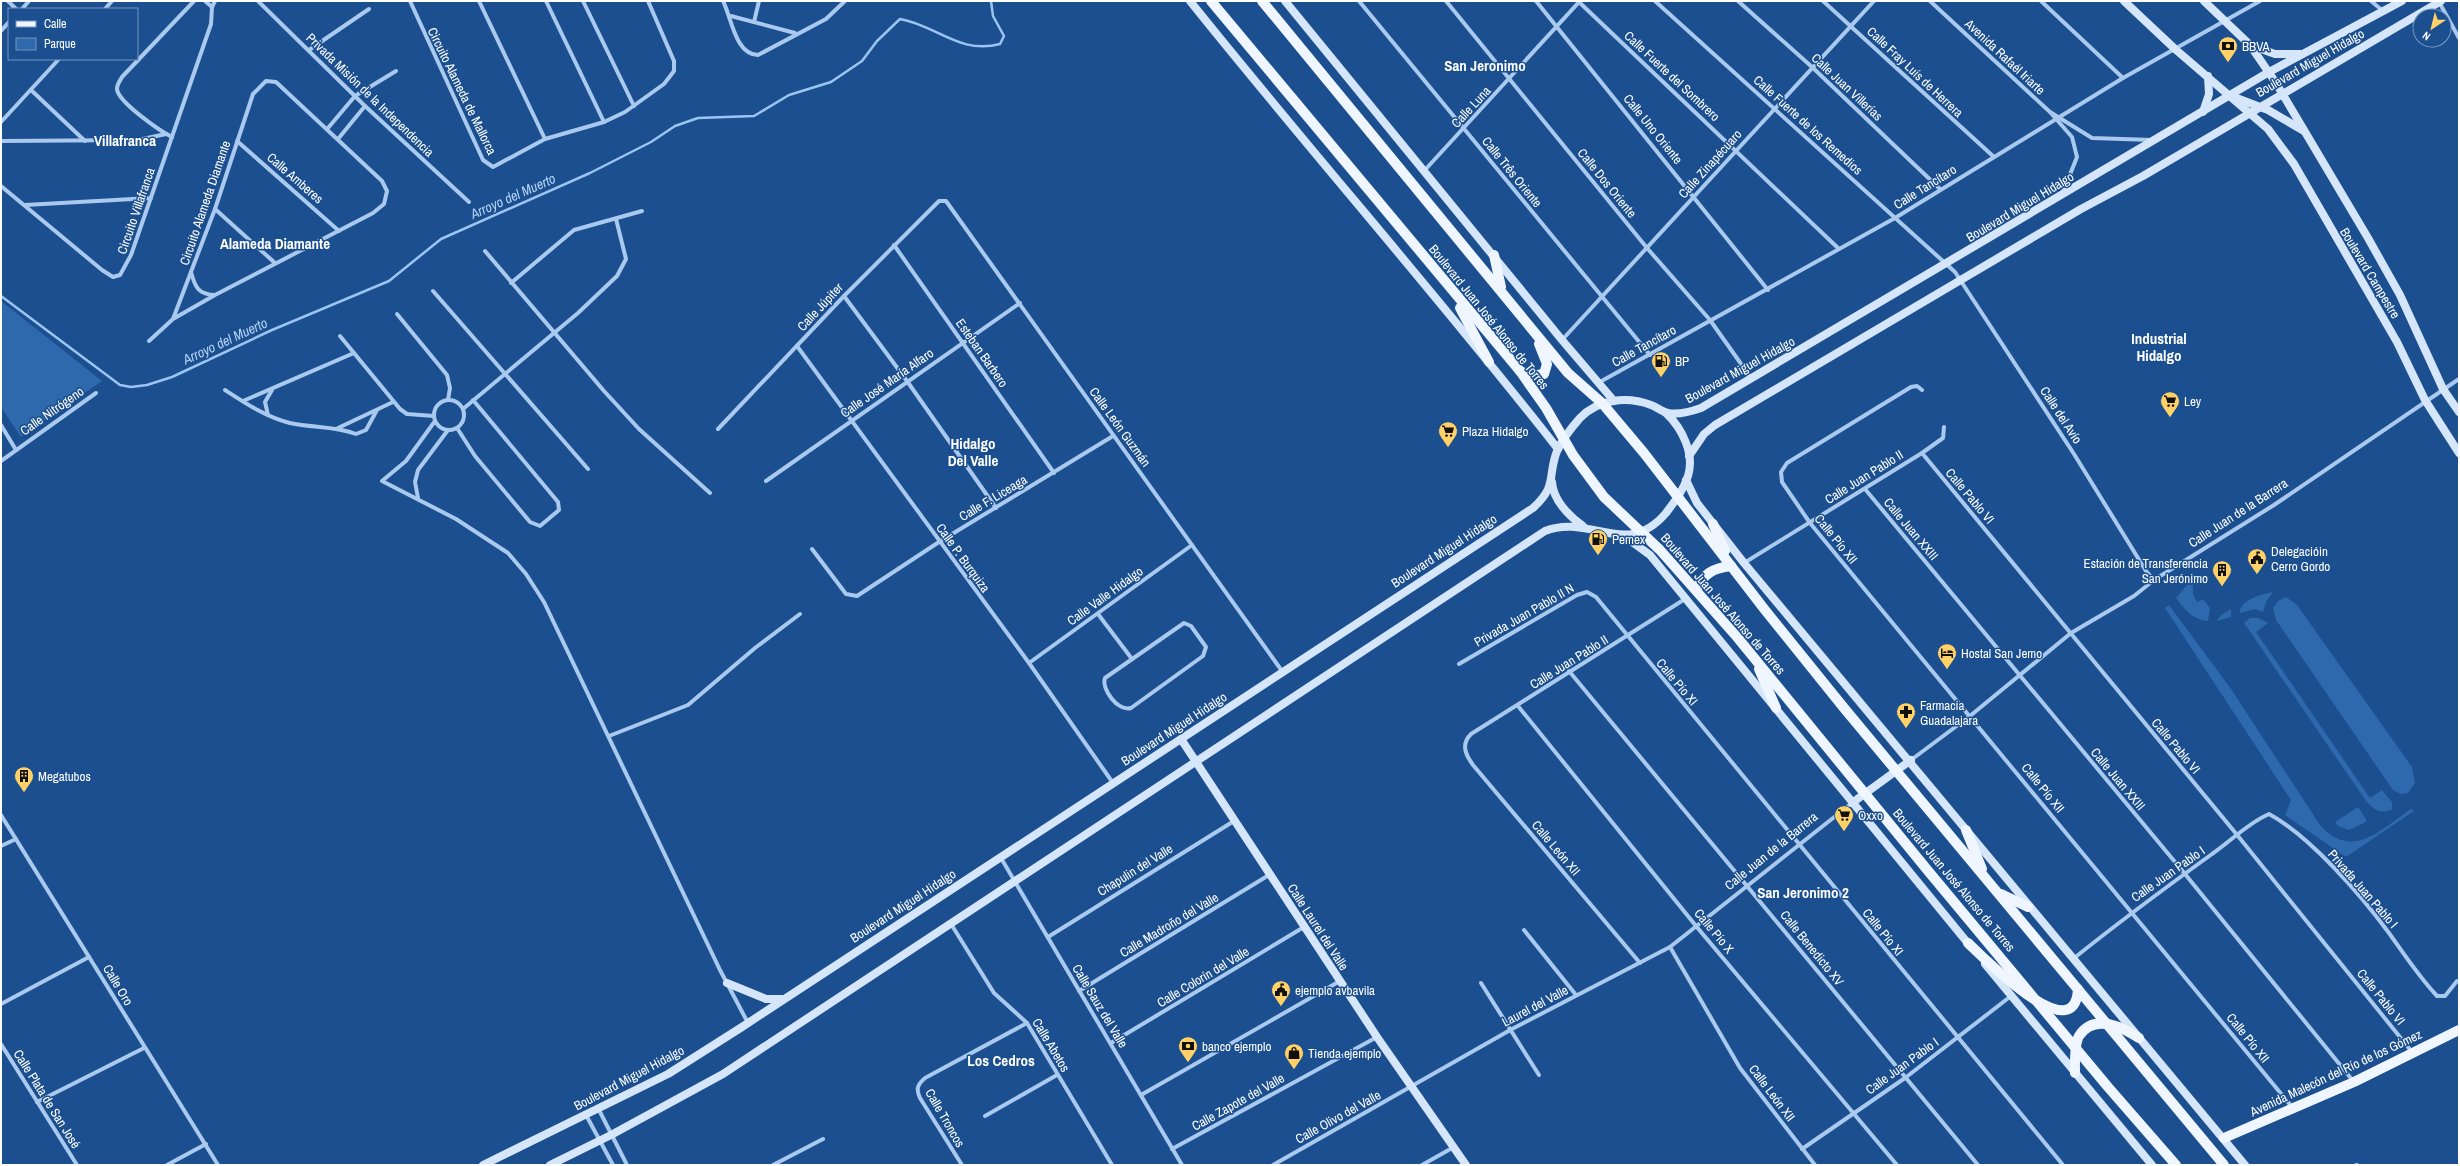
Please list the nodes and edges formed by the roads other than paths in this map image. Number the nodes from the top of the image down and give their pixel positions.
1 (194, 1) edge
2 (205, 1) edge
3 (216, 1) edge
4 (258, 1) edge
5 (410, 1) edge
6 (479, 1) edge
7 (546, 1) edge
8 (583, 1) edge
9 (648, 1) edge
10 (724, 1) edge
11 (759, 1) edge
12 (845, 1) edge
13 (1190, 1) edge
14 (1211, 1) edge
15 (1262, 1) edge
16 (1285, 1) edge
17 (1359, 1) edge
18 (1446, 1) edge
19 (1536, 1) edge
20 (1655, 1) edge
21 (1738, 1) edge
22 (1823, 1) edge
23 (1874, 1) edge
24 (1930, 1) edge
25 (2041, 1) edge
26 (2124, 1) edge
27 (2204, 1) edge
28 (2260, 1) edge
29 (2371, 1) edge
30 (2402, 1) edge
31 (1580, 2) edge
32 (2440, 2) edge
33 (212, 7) junction
34 (369, 9) dead end
35 (2383, 12) junction
36 (731, 16) junction
37 (2225, 20) junction
38 (754, 22) junction
39 (1557, 26) junction
40 (1851, 26) junction
41 (795, 34) junction
42 (2459, 38) edge
43 (2250, 45) junction
44 (2175, 49) junction
45 (309, 50) junction
46 (2304, 54) junction
47 (58, 60) edge
48 (1812, 67) junction
49 (396, 71) dead end
50 (2270, 72) junction
51 (2208, 76) junction
52 (2123, 78) junction
53 (1510, 80) junction
54 (31, 90) junction
55 (2283, 94) junction
56 (355, 96) junction
57 (2231, 96) junction
58 (365, 106) junction
59 (634, 106) junction
60 (1774, 107) junction
61 (2260, 107) junction
62 (2050, 112) junction
63 (2203, 112) junction
64 (2250, 113) junction
65 (2059, 116) junction
66 (2055, 120) junction
67 (1, 122) edge
68 (604, 122) junction
69 (328, 128) junction
70 (1464, 130) junction
71 (2305, 132) junction
72 (166, 134) junction
73 (172, 137) junction
74 (338, 139) junction
75 (545, 139) junction
76 (2157, 140) junction
77 (1, 141) edge
78 (86, 141) junction
79 (237, 141) junction
80 (1738, 150) junction
81 (1994, 157) junction
82 (1424, 171) junction
83 (1, 186) edge
84 (1940, 188) junction
85 (2062, 195) junction
86 (1695, 196) junction
87 (151, 198) junction
88 (939, 201) joint
89 (469, 202) dead end
90 (25, 205) junction
91 (215, 209) junction
92 (642, 211) dead end
93 (1895, 218) junction
94 (616, 219) junction
95 (339, 231) junction
96 (894, 245) junction
97 (1647, 248) junction
98 (1838, 248) junction
99 (485, 251) dead end
100 (1494, 256) junction
101 (275, 263) junction
102 (1948, 264) junction
103 (191, 272) junction
104 (1961, 281) junction
105 (511, 283) junction
106 (1451, 290) junction
107 (1768, 290) junction
108 (433, 291) dead end
109 (1504, 294) junction
110 (215, 295) junction
111 (844, 296) junction
112 (1602, 298) junction
113 (1020, 304) junction
114 (397, 314) dead end
115 (173, 319) junction
116 (1710, 320) junction
117 (553, 333) junction
118 (1535, 334) junction
119 (340, 336) dead end
120 (1562, 340) junction
121 (149, 341) dead end
122 (962, 343) junction
123 (797, 346) junction
124 (354, 353) junction
125 (1650, 355) junction
126 (1489, 362) junction
127 (1520, 371) junction
128 (505, 373) junction
129 (1751, 378) junction
130 (2459, 379) edge
131 (907, 381) junction
132 (1597, 384) junction
133 (2443, 389) junction
134 (225, 390) dead end
135 (272, 390) junction
136 (1922, 390) dead end
137 (96, 393) dead end
138 (448, 400) junction
139 (473, 400) junction
140 (2425, 400) junction
141 (243, 401) junction
142 (1614, 401) junction
143 (393, 402) junction
144 (1602, 404) junction
145 (463, 408) junction
146 (377, 410) junction
147 (2459, 412) edge
148 (1666, 413) junction
149 (268, 416) junction
150 (435, 418) junction
151 (850, 421) junction
152 (1, 425) edge
153 (1944, 427) dead end
154 (338, 428) junction
155 (457, 428) junction
156 (718, 429) dead end
157 (448, 430) junction
158 (1113, 436) junction
159 (1565, 439) junction
160 (1558, 449) junction
161 (16, 450) junction
162 (2459, 452) edge
163 (1922, 454) junction
164 (1689, 456) junction
165 (1, 460) edge
166 (588, 469) dead end
167 (1054, 473) junction
168 (1686, 480) junction
169 (766, 481) dead end
170 (1552, 482) junction
171 (1865, 489) junction
172 (710, 493) dead end
173 (418, 498) junction
174 (1678, 498) junction
175 (996, 508) junction
176 (1810, 523) junction
177 (1713, 524) junction
178 (1584, 527) junction
179 (1642, 533) junction
180 (1624, 536) junction
181 (939, 542) junction
182 (1192, 545) junction
183 (812, 549) dead end
184 (1744, 563) junction
185 (1731, 566) junction
186 (2154, 580) junction
187 (1696, 590) junction
188 (1685, 600) junction
189 (800, 614) dead end
190 (1098, 614) junction
191 (2071, 633) junction
192 (1628, 637) junction
193 (1754, 658) junction
194 (1132, 659) junction
195 (1028, 662) junction
196 (1459, 664) dead end
197 (1282, 671) junction
198 (1569, 671) junction
199 (2020, 677) junction
200 (1518, 706) junction
201 (1776, 708) junction
202 (1970, 716) junction
203 (609, 736) junction
204 (1181, 739) junction
205 (1465, 742) joint
206 (1911, 760) junction
207 (1197, 762) junction
208 (1896, 771) junction
209 (1113, 783) junction
210 (1865, 794) junction
211 (1852, 803) junction
212 (1, 815) edge
213 (1234, 821) junction
214 (1966, 830) junction
215 (2238, 836) junction
216 (16, 838) junction
217 (1798, 844) junction
218 (1, 846) edge
219 (1001, 858) junction
220 (2185, 874) junction
221 (1270, 875) junction
222 (1986, 878) junction
223 (1016, 880) junction
224 (1748, 886) junction
225 (1997, 891) junction
226 (2028, 907) junction
227 (2131, 912) junction
228 (950, 924) junction
229 (1696, 926) junction
230 (1305, 927) junction
231 (1524, 930) dead end
232 (1048, 937) junction
233 (1968, 943) junction
234 (1670, 947) junction
235 (89, 957) junction
236 (2073, 959) junction
237 (1640, 963) junction
238 (1340, 981) junction
239 (2457, 981) dead end
240 (727, 983) junction
241 (1481, 983) dead end
242 (2078, 989) junction
243 (1079, 991) junction
244 (1576, 995) junction
245 (2011, 996) junction
246 (783, 999) junction
247 (1, 1004) edge
248 (2042, 1005) junction
249 (748, 1023) junction
250 (1027, 1023) junction
251 (2106, 1024) junction
252 (1512, 1029) junction
253 (2459, 1030) edge
254 (1376, 1037) junction
255 (1957, 1038) junction
256 (2139, 1038) junction
257 (1111, 1043) junction
258 (1, 1044) edge
259 (144, 1048) junction
260 (2077, 1048) junction
261 (2413, 1053) junction
262 (2075, 1073) junction
263 (1057, 1074) junction
264 (1539, 1075) dead end
265 (1905, 1078) junction
266 (2354, 1082) junction
267 (1412, 1087) junction
268 (1141, 1095) junction
269 (37, 1102) junction
270 (598, 1108) junction
271 (2294, 1109) junction
272 (1853, 1113) junction
273 (586, 1115) junction
274 (986, 1116) dead end
275 (611, 1135) junction
276 (2224, 1138) junction
277 (823, 1139) dead end
278 (600, 1141) junction
279 (206, 1144) junction
280 (1454, 1147) junction
281 (1172, 1149) junction
282 (1802, 1149) junction
283 (77, 1165) edge
284 (167, 1165) edge
285 (218, 1165) edge
286 (483, 1165) edge
287 (550, 1165) edge
288 (613, 1165) edge
289 (627, 1165) edge
290 (773, 1165) edge
291 (962, 1165) edge
292 (1112, 1165) edge
293 (1182, 1165) edge
294 (1273, 1165) edge
295 (1422, 1165) edge
296 (1466, 1165) edge
297 (1815, 1165) edge
298 (1897, 1165) edge
299 (1978, 1165) edge
300 (2063, 1165) edge
301 (2152, 1165) edge
302 (2176, 1165) edge
303 (2224, 1165) edge
304 (2245, 1165) edge

1 - 72 street
2 - 33 street
3 - 33 street, Circuito Villafranca
4 - 45 street, Privada Misión de la Independencia
5 - 75 street, Circuito Alameda de Mallorca
6 - 75 street
7 - 68 street
8 - 59 street
9 - 59 street, Circuito Alameda de Mallorca
10 - 36 street
11 - 38 street
12 - 41 street
13 - 126 main road
14 - 106 main road, Boulevard Juan José Alonso de Torres
15 - 109 main road, Boulevard Juan José Alonso de Torres
16 - 82 main road
17 - 70 street, Calle Três Oriente
18 - 53 street, Calle Dos Oriente
19 - 39 street, Calle Uno Oriente
20 - 60 street, Calle Fuerte de los Remedios
21 - 48 street, Calle Juan Villerías
22 - 40 street, Calle Fray Luís de Herrera
23 - 40 street, Calle Zinapécuaro
24 - 62 street, Avenida Rafaél Iriarte
25 - 52 street
26 - 44 main road, Boulevard Campestre
27 - 37 main road, Boulevard Campestre
28 - 37 street, Calle Tancítaro
29 - 35 street
30 - 35 main road, Boulevard Miguel Hidalgo
31 - 39 street, Calle Luna
31 - 80 street, Calle Fuerte del Sombrero
32 - 42 street
32 - 55 main road, Boulevard Miguel Hidalgo
33 - 73 street, Circuito Villafranca
34 - 45 street
35 - 46 main road, Boulevard Miguel Hidalgo
36 - 38 street
36 - 41 street
37 - 43 main road, Boulevard Campestre
37 - 44 street, Calle Tancítaro
38 - 41 street
39 - 53 street, Calle Luna
39 - 86 street, Calle Uno Oriente
40 - 48 street, Calle Zinapécuaro
40 - 81 street, Calle Fray Luís de Herrera
43 - 46 main road
43 - 50 main road, Boulevard Campestre
44 - 51 main road, Boulevard Campestre
44 - 52 street, Calle Tancítaro
45 - 56 street, Privada Misión de la Independencia
46 - 50 main road, Boulevard Miguel Hidalgo
47 - 54 street
48 - 60 street, Calle Zinapécuaro
48 - 84 street, Calle Juan Villerías
49 - 56 street
50 - 55 main road, Boulevard Campestre
50 - 57 main road, Boulevard Miguel Hidalgo
51 - 57 main road, Boulevard Campestre
51 - 63 main road
52 - 65 street, Calle Tancítaro
53 - 70 street, Calle Luna
53 - 97 street, Calle Dos Oriente
54 - 67 street
54 - 78 street
55 - 61 main road, Boulevard Miguel Hidalgo
55 - 71 main road, Boulevard Campestre
56 - 58 street, Privada Misión de la Independencia
56 - 69 street
57 - 61 main road
57 - 63 main road, Boulevard Miguel Hidalgo
57 - 64 main road, Boulevard Campestre
58 - 74 street
58 - 89 street, Privada Misión de la Independencia
59 - 68 street, Circuito Alameda de Mallorca
60 - 80 street, Calle Zinapécuaro
60 - 93 street, Calle Fuerte de los Remedios
61 - 64 main road, Boulevard Miguel Hidalgo
61 - 71 main road
62 - 65 street, Avenida Rafaél Iriarte
62 - 66 street, Avenida Rafaél Iriarte
63 - 76 main road, Boulevard Miguel Hidalgo
64 - 104 main road, Boulevard Miguel Hidalgo
64 - 140 main road, Boulevard Campestre
65 - 66 street, Calle Tancítaro
65 - 76 street, Avenida Rafaél Iriarte
66 - 81 street, Calle Tancítaro
66 - 85 street, Avenida Rafaél Iriarte
68 - 75 street, Circuito Alameda de Mallorca
69 - 74 street, Circuito Alameda Diamante
69 - 79 street, Circuito Alameda Diamante
70 - 82 street, Calle Luna
70 - 112 street, Calle Três Oriente
71 - 133 main road, Boulevard Campestre
72 - 73 street
72 - 78 street
73 - 87 street, Circuito Villafranca
74 - 95 street, Circuito Alameda Diamante
76 - 85 main road, Boulevard Miguel Hidalgo
77 - 78 street
79 - 91 street, Circuito Alameda Diamante
79 - 95 street, Calle Amberes
80 - 86 street, Calle Zinapécuaro
80 - 98 street, Calle Fuerte del Sombrero
81 - 84 street, Calle Tancítaro
82 - 100 main road
83 - 90 street, Circuito Villafranca
84 - 93 street, Calle Tancítaro
85 - 102 main road, Boulevard Miguel Hidalgo
86 - 97 street, Calle Zinapécuaro
86 - 107 street, Calle Uno Oriente
87 - 90 street
87 - 90 street, Circuito Villafranca
88 - 96 street, Calle Júpiter
88 - 113 street, Calle León Guzmán
91 - 101 street
91 - 103 street, Circuito Alameda Diamante
92 - 94 street
93 - 98 street, Calle Tancítaro
93 - 102 street, Calle Fuerte de los Remedios
94 - 105 street
94 - 117 street
95 - 101 street, Circuito Alameda Diamante
96 - 111 street, Calle Júpiter
96 - 122 street, Esteban Barbero
97 - 112 street, Calle Zinapécuaro
97 - 116 street, Calle Dos Oriente
98 - 107 street, Calle Tancítaro
99 - 105 street
100 - 109 main road
100 - 120 main road
101 - 110 street, Circuito Alameda Diamante
102 - 104 street, Calle del Avío
102 - 129 main road, Boulevard Miguel Hidalgo
103 - 110 street, Circuito Alameda Diamante
103 - 115 street
104 - 164 main road, Boulevard Miguel Hidalgo
104 - 186 street, Calle del Avío
105 - 117 street
106 - 126 main road
106 - 127 main road, Boulevard Juan José Alonso de Torres
107 - 116 street, Calle Tancítaro
108 - 128 street
109 - 118 main road, Boulevard Juan José Alonso de Torres
110 - 115 street
111 - 123 street, Calle Júpiter
111 - 131 street
112 - 120 street, Calle Zinapécuaro
112 - 125 street, Calle Três Oriente
113 - 122 street, Calle José María Alfaro
113 - 158 street, Calle León Guzmán
114 - 138 street
115 - 121 street
116 - 125 street, Calle Tancítaro
116 - 129 street, Calle Dos Oriente
117 - 128 street
117 - 172 street
118 - 127 main road
118 - 144 main road, Boulevard Juan José Alonso de Torres
119 - 124 street
120 - 132 main road
122 - 131 street, Calle José María Alfaro
122 - 167 street, Esteban Barbero
123 - 151 street, Calle P. Burquiza
123 - 156 street, Calle Júpiter
124 - 135 street
124 - 143 street
125 - 132 street, Calle Tancítaro
126 - 160 main road
127 - 159 main road, Boulevard Juan José Alonso de Torres
128 - 139 street
128 - 166 street
129 - 148 main road, Boulevard Miguel Hidalgo
130 - 133 street, Calle Juan de la Barrera
131 - 151 street, Calle José María Alfaro
131 - 175 street
132 - 142 main road
133 - 140 street, Calle Juan de la Barrera
133 - 147 main road, Boulevard Campestre
134 - 141 street
135 - 141 street
135 - 149 street
136 - 176 street, Calle Pío XII
137 - 161 street, Calle Nitrógeno
138 - 145 street
138 - 150 street
139 - 145 street
139 - 155 street
140 - 162 main road, Boulevard Campestre
140 - 186 street, Calle Juan de la Barrera
141 - 149 street
142 - 144 main road, Boulevard Miguel Hidalgo
142 - 148 main road, Boulevard Miguel Hidalgo
143 - 146 street
143 - 150 street
144 - 159 main road, Boulevard Miguel Hidalgo
144 - 174 main road, Boulevard Juan José Alonso de Torres
145 - 155 street
146 - 154 street
146 - 154 street
148 - 164 main road
149 - 154 street
150 - 157 street
150 - 173 street
151 - 169 street, Calle José María Alfaro
151 - 181 street, Calle P. Burquiza
152 - 161 street
153 - 163 street, Calle Juan Pablo II
155 - 157 street
157 - 173 street
158 - 167 street, Calle F. Liceaga
158 - 182 street, Calle León Guzmán
159 - 160 main road, Boulevard Miguel Hidalgo
159 - 179 main road, Boulevard Juan José Alonso de Torres
160 - 170 main road, Boulevard Miguel Hidalgo
161 - 165 street, Calle Nitrógeno
163 - 171 street, Calle Juan Pablo II
163 - 191 street, Calle Pablo VI
164 - 168 main road, Boulevard Miguel Hidalgo
167 - 175 street, Calle F. Liceaga
168 - 174 main road, Boulevard Miguel Hidalgo
168 - 177 main road
170 - 178 main road
170 - 197 main road, Boulevard Miguel Hidalgo
171 - 176 street, Calle Juan Pablo II
171 - 199 street, Calle Juan XXIII
173 - 203 street
174 - 179 main road, Boulevard Miguel Hidalgo
174 - 185 main road, Boulevard Juan José Alonso de Torres
175 - 181 street, Calle F. Liceaga
176 - 184 street, Calle Juan Pablo II
176 - 202 street, Calle Pío XII
177 - 184 main road
177 - 185 main road
178 - 180 main road, Boulevard Miguel Hidalgo
178 - 207 main road, Boulevard Miguel Hidalgo
179 - 180 main road, Boulevard Miguel Hidalgo
179 - 187 main road, Boulevard Juan José Alonso de Torres
180 - 188 main road, Boulevard Juan José Alonso de Torres
181 - 183 street, Calle F. Liceaga
181 - 195 street, Calle P. Burquiza
182 - 190 street, Calle Valle Hidalgo
182 - 197 street, Calle León Guzmán
184 - 206 main road
185 - 187 main road
185 - 208 main road, Boulevard Juan José Alonso de Torres
186 - 191 street, Calle Juan de la Barrera
187 - 193 main road, Boulevard Juan José Alonso de Torres
188 - 192 street, Calle Juan Pablo II
188 - 201 main road, Boulevard Juan José Alonso de Torres
189 - 203 street
190 - 194 street
190 - 195 street, Calle Valle Hidalgo
191 - 199 street, Calle Juan de la Barrera
191 - 215 street, Calle Pablo VI
192 - 196 street, Privada Juan Pablo II N
192 - 198 street, Calle Juan Pablo II
192 - 217 street, Calle Pío XI
193 - 201 main road
193 - 210 main road, Boulevard Juan José Alonso de Torres
194 - 194 street
195 - 209 street, Calle P. Burquiza
197 - 204 main road, Boulevard Miguel Hidalgo
198 - 200 street, Calle Juan Pablo II
198 - 224 street, Calle Benedicto XV
199 - 202 street, Calle Juan de la Barrera
199 - 220 street, Calle Juan XXIII
200 - 205 street, Calle Juan Pablo II
200 - 229 street, Calle Pío X
201 - 211 main road, Boulevard Juan José Alonso de Torres
202 - 206 street, Calle Juan de la Barrera
202 - 227 street, Calle Pío XII
203 - 240 street
204 - 207 main road, Calle Laurel del Valle
204 - 209 main road, Boulevard Miguel Hidalgo
205 - 237 street, Calle León XII
206 - 208 main road, Calle Juan de la Barrera
206 - 214 main road
207 - 213 main road, Calle Laurel del Valle
207 - 223 main road, Boulevard Miguel Hidalgo
208 - 210 main road, Calle Juan de la Barrera
208 - 222 main road, Boulevard Juan José Alonso de Torres
209 - 219 main road, Boulevard Miguel Hidalgo
210 - 211 main road, Calle Juan de la Barrera
210 - 248 main road, Boulevard Juan José Alonso de Torres
211 - 217 street, Calle Juan de la Barrera
211 - 233 main road, Boulevard Juan José Alonso de Torres
212 - 216 street, Calle Oro
213 - 221 main road, Calle Laurel del Valle
213 - 232 street, Chapulin del Valle
214 - 222 main road
214 - 226 main road
215 - 220 street, Calle Juan Pablo I
215 - 239 street, Privada Juan Pablo I
215 - 261 street, Calle Pablo VI
216 - 218 street
216 - 235 street, Calle Oro
217 - 224 street, Calle Juan de la Barrera
217 - 255 street, Calle Pío XI
219 - 223 street, Calle Sauz del Valle
219 - 246 main road, Boulevard Miguel Hidalgo
220 - 227 street, Calle Juan Pablo I
220 - 266 street, Calle Juan XXIII
221 - 230 main road, Calle Laurel del Valle
221 - 243 street, Calle Madroño del Valle
222 - 225 main road, Boulevard Juan José Alonso de Torres
223 - 228 main road, Boulevard Miguel Hidalgo
223 - 232 street, Calle Sauz del Valle
224 - 229 street, Calle Juan de la Barrera
224 - 265 street, Calle Benedicto XV
225 - 226 main road
225 - 242 main road, Boulevard Juan José Alonso de Torres
226 - 236 main road
227 - 236 street, Calle Juan Pablo I
227 - 271 street, Calle Pío XII
228 - 250 street, Calle Abetos
228 - 275 main road, Boulevard Miguel Hidalgo
229 - 234 street, Calle Juan de la Barrera
229 - 272 street, Calle Pío X
230 - 238 main road, Calle Laurel del Valle
230 - 257 street, Calle Colorín del Valle
231 - 244 street
232 - 243 street, Calle Sauz del Valle
233 - 245 main road, Boulevard Juan José Alonso de Torres
233 - 248 main road
234 - 237 street, Laurel del Valle
234 - 282 street, Calle León XII
235 - 247 street
235 - 259 street, Calle Oro
236 - 256 main road
237 - 244 street, Laurel del Valle
238 - 254 main road, Calle Laurel del Valle
238 - 268 street
240 - 246 main road
240 - 249 street
241 - 252 street
242 - 248 main road
242 - 251 main road, Boulevard Juan José Alonso de Torres
243 - 257 street, Calle Sauz del Valle
244 - 252 street, Laurel del Valle
245 - 255 street, Calle Juan Pablo I
245 - 262 main road, Boulevard Juan José Alonso de Torres
246 - 249 main road, Boulevard Miguel Hidalgo
248 - 260 main road, Boulevard Juan José Alonso de Torres
249 - 270 main road, Boulevard Miguel Hidalgo
250 - 263 street, Calle Abetos
250 - 291 street, Calle Troncos
251 - 256 main road
251 - 260 main road
251 - 303 main road, Boulevard Juan José Alonso de Torres
252 - 264 street
252 - 267 street, Laurel del Valle
253 - 261 main road, Avenida Malecón del Río de los Gómez
254 - 267 main road, Calle Laurel del Valle
254 - 281 street, Calle Zapote del Valle
255 - 265 street, Calle Juan Pablo I
255 - 300 street, Calle Pío XI
256 - 276 main road
257 - 268 street, Calle Sauz del Valle
258 - 269 street, Calle Plata de San José
259 - 269 street
259 - 279 street, Calle Oro
260 - 262 main road
260 - 302 main road, Boulevard Juan José Alonso de Torres
261 - 266 main road, Avenida Malecón del Río de los Gómez
262 - 301 main road, Boulevard Juan José Alonso de Torres
263 - 274 street
263 - 292 street, Calle Abetos
265 - 272 street, Calle Juan Pablo I
265 - 299 street, Calle Benedicto XV
266 - 271 main road, Avenida Malecón del Río de los Gómez
267 - 280 main road, Calle Laurel del Valle
267 - 294 street, Calle Olivo del Valle
268 - 281 street, Calle Sauz del Valle
269 - 283 street, Calle Plata de San José
270 - 273 main road, Boulevard Miguel Hidalgo
270 - 275 street
271 - 276 main road, Avenida Malecón del Río de los Gómez
272 - 282 street, Calle Juan Pablo I
272 - 298 street, Calle Pío X
273 - 278 street
273 - 286 main road, Boulevard Miguel Hidalgo
275 - 278 main road, Boulevard Miguel Hidalgo
275 - 289 street
276 - 304 main road
277 - 290 street
278 - 287 main road, Boulevard Miguel Hidalgo
278 - 288 street
279 - 284 street
279 - 285 street, Calle Oro
280 - 295 street
280 - 296 main road, Calle Laurel del Valle
281 - 293 street, Calle Sauz del Valle
282 - 297 street, Calle León XII

